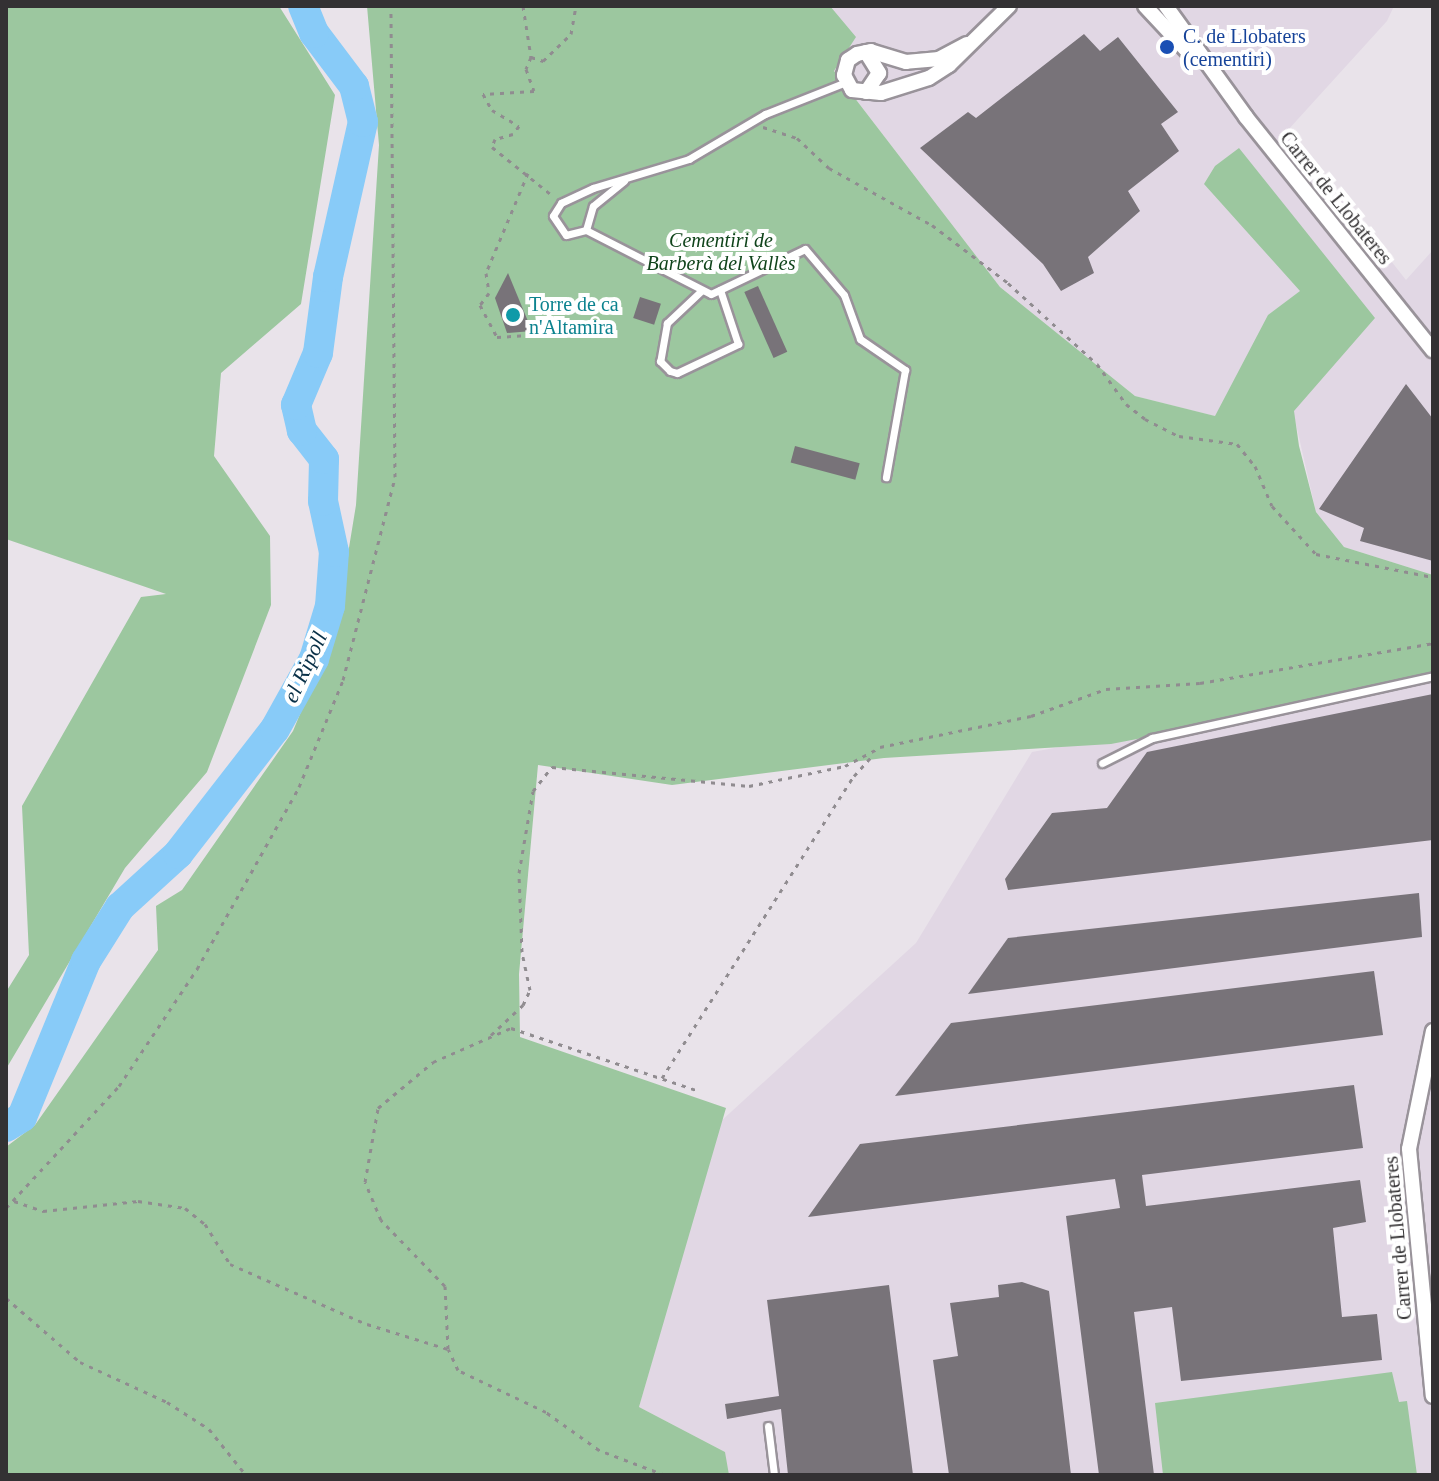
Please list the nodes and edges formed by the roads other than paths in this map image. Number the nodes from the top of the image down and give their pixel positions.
1 (1009, 6) edge
2 (1145, 6) edge
3 (1158, 6) edge
4 (1166, 6) edge
5 (1178, 24) junction
6 (967, 44) junction
7 (866, 52) junction
8 (1210, 70) junction
9 (846, 82) junction
10 (866, 92) junction
11 (625, 180) junction
12 (586, 230) junction
13 (720, 290) junction
14 (701, 291) junction
15 (1433, 350) edge
16 (886, 477) dead end
17 (1433, 676) edge
18 (1102, 763) dead end
19 (1433, 1031) edge
20 (1433, 1396) edge
21 (768, 1426) dead end
22 (774, 1475) edge

1 - 6 street
2 - 8 street, Carrer de Llobateres
3 - 5 street, Carrer de Llobateres
4 - 5 street, Carrer de Llobateres
5 - 8 street, Carrer de Llobateres
6 - 7 street
6 - 10 street
7 - 9 street
7 - 10 street
8 - 15 street, Carrer de Llobateres
9 - 10 street
9 - 11 lane
11 - 12 lane
11 - 12 lane
12 - 14 lane
13 - 14 lane
13 - 14 lane
13 - 16 lane
17 - 18 lane
19 - 20 street, Carrer de Llobateres
21 - 22 lane

